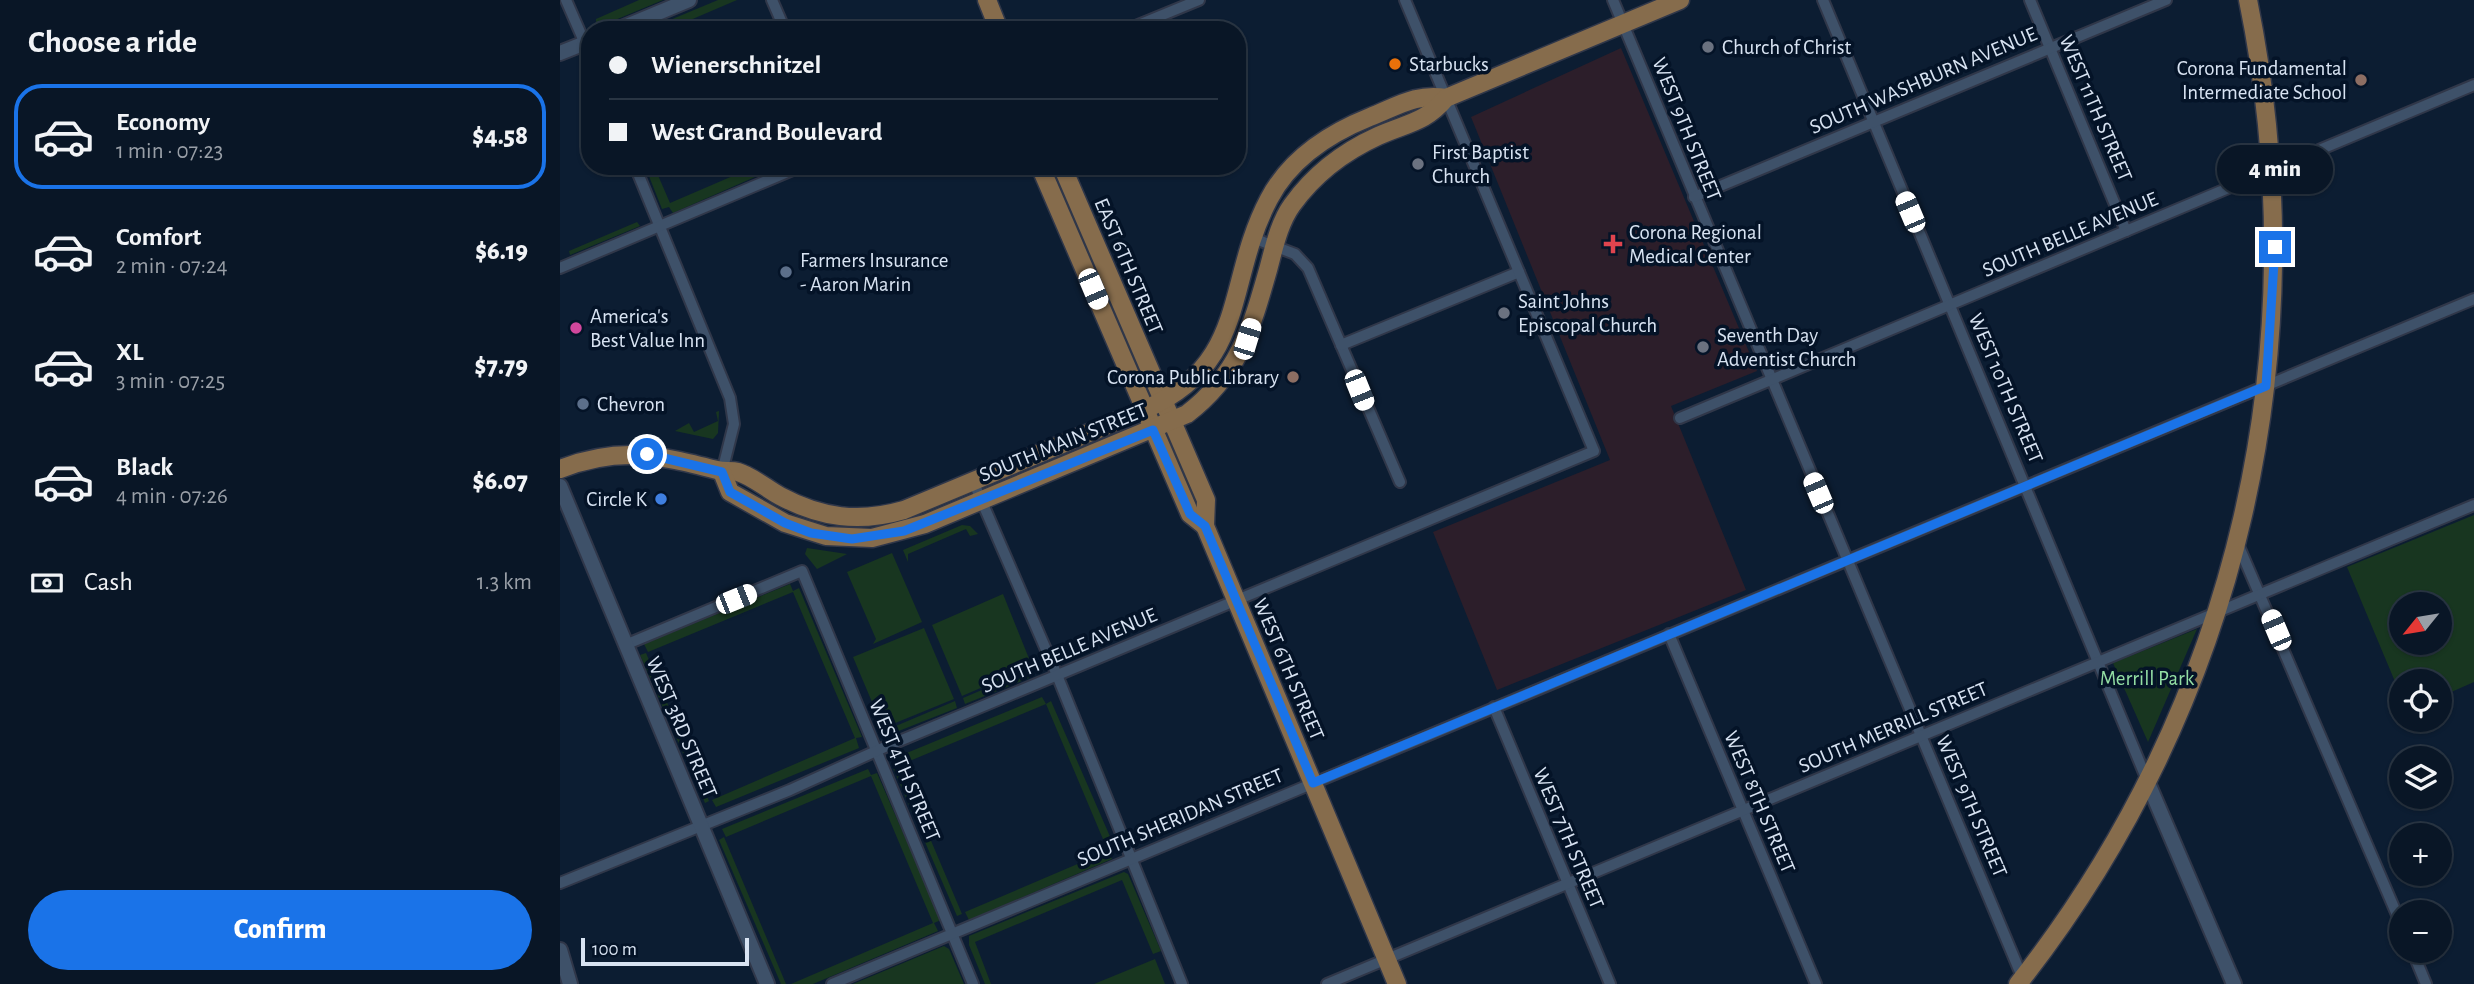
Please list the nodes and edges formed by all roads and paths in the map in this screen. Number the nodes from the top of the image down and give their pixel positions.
1 (566, 0) edge
2 (689, 0) edge
3 (772, 0) edge
4 (987, 0) edge
5 (1199, 0) edge
6 (1405, 0) edge
7 (1614, 0) edge
8 (1680, 0) edge
9 (1823, 0) edge
10 (2030, 0) edge
11 (2166, 0) edge
12 (2248, 0) edge
13 (639, 21) edge
14 (781, 21) edge
15 (995, 21) edge
16 (1148, 21) edge
17 (1623, 23) junction
18 (581, 31) edge
19 (581, 48) edge
20 (2050, 48) junction
21 (560, 53) edge
22 (2474, 85) edge
23 (1446, 97) junction
24 (1872, 122) junction
25 (2272, 169) junction
26 (639, 175) edge
27 (778, 175) edge
28 (1044, 175) edge
29 (1066, 175) edge
30 (1694, 197) junction
31 (658, 221) junction
32 (2126, 231) junction
33 (1254, 238) junction
34 (1275, 245) junction
35 (560, 268) edge
36 (1519, 272) junction
37 (2474, 299) edge
38 (1949, 305) junction
39 (1341, 345) junction
40 (1770, 380) junction
41 (2266, 386) junction
42 (1162, 402) junction
43 (1144, 410) junction
44 (1680, 418) dead end
45 (1171, 421) junction
46 (1153, 430) junction
47 (560, 469) edge
48 (722, 472) junction
49 (973, 481) junction
50 (1400, 482) dead end
51 (560, 486) edge
52 (2024, 486) junction
53 (981, 500) junction
54 (2474, 505) edge
55 (1205, 526) junction
56 (2238, 542) junction
57 (1846, 561) junction
58 (2261, 594) junction
59 (1235, 601) junction
60 (2216, 614) junction
61 (1670, 634) junction
62 (625, 645) junction
63 (2098, 662) junction
64 (1057, 675) junction
65 (1494, 707) junction
66 (1922, 736) junction
67 (876, 751) junction
68 (1313, 783) junction
69 (2148, 783) junction
70 (1743, 810) junction
71 (702, 827) junction
72 (1132, 858) junction
73 (560, 883) edge
74 (1567, 884) junction
75 (2391, 900) edge
76 (952, 933) junction
77 (560, 950) edge
78 (1387, 959) junction
79 (2417, 963) edge
80 (2022, 982) edge
81 (570, 984) edge
82 (767, 984) edge
83 (832, 984) edge
84 (973, 984) edge
85 (1182, 984) edge
86 (1327, 984) edge
87 (1397, 984) edge
88 (1610, 984) edge
89 (1816, 984) edge
90 (2234, 984) edge
91 (2426, 984) edge

1 - 18 street
2 - 13 street
3 - 14 street
4 - 15 main road
5 - 16 street
6 - 23 street
7 - 17 street, WEST 9TH STREET
8 - 17 main road, SOUTH MAIN STREET
9 - 24 street, WEST 10TH STREET
10 - 20 street, WEST 11TH STREET
11 - 20 street, SOUTH WASHBURN AVENUE
12 - 25 main road
17 - 23 main road, SOUTH MAIN STREET
17 - 30 street, WEST 9TH STREET
19 - 21 street
20 - 24 street, SOUTH WASHBURN AVENUE
20 - 32 street, WEST 11TH STREET
22 - 25 street, SOUTH BELLE AVENUE
23 - 33 main road, SOUTH MAIN STREET
23 - 34 main road, SOUTH MAIN STREET
23 - 36 street
24 - 30 street, SOUTH WASHBURN AVENUE
24 - 38 street, WEST 10TH STREET
25 - 32 street, SOUTH BELLE AVENUE
25 - 41 main road
26 - 31 street
27 - 31 street
28 - 43 main road, EAST 6TH STREET
29 - 42 main road, EAST 6TH STREET
30 - 40 street, WEST 9TH STREET
31 - 35 street
31 - 48 street
32 - 38 street, SOUTH BELLE AVENUE
33 - 34 street
33 - 42 main road, SOUTH MAIN STREET
34 - 39 street
34 - 45 main road, SOUTH MAIN STREET
36 - 39 street
36 - 59 street, SOUTH BELLE AVENUE
37 - 41 street, SOUTH SHERIDAN STREET
38 - 40 street, SOUTH BELLE AVENUE
38 - 52 street, WEST 10TH STREET
39 - 50 street
40 - 44 street, SOUTH BELLE AVENUE
40 - 57 street, WEST 9TH STREET
41 - 52 street, SOUTH SHERIDAN STREET
41 - 56 main road
42 - 43 main road, SOUTH MAIN STREET
42 - 45 main road, EAST 6TH STREET
43 - 46 main road, EAST 6TH STREET
43 - 49 main road, SOUTH MAIN STREET
45 - 46 main road, SOUTH MAIN STREET
45 - 55 main road, WEST 6TH STREET
46 - 53 main road, SOUTH MAIN STREET
46 - 55 main road, WEST 6TH STREET
47 - 48 main road, SOUTH MAIN STREET
48 - 49 main road, SOUTH MAIN STREET
48 - 53 main road, SOUTH MAIN STREET
49 - 53 street
51 - 62 street, WEST 3RD STREET
52 - 57 street, SOUTH SHERIDAN STREET
52 - 63 street, WEST 10TH STREET
53 - 64 street
54 - 58 street, SOUTH MERRILL STREET
55 - 59 main road, WEST 6TH STREET
56 - 58 street
56 - 60 main road
57 - 61 street, SOUTH SHERIDAN STREET
57 - 66 street, WEST 9TH STREET
58 - 60 street, SOUTH MERRILL STREET
58 - 75 street
59 - 64 street, SOUTH BELLE AVENUE
59 - 68 main road, WEST 6TH STREET
60 - 63 street, SOUTH MERRILL STREET
60 - 69 main road
61 - 65 street, SOUTH SHERIDAN STREET
61 - 70 street, WEST 8TH STREET
62 - 67 street, WEST 4TH STREET
62 - 71 street, WEST 3RD STREET
63 - 66 street, SOUTH MERRILL STREET
63 - 69 street, WEST 10TH STREET
64 - 67 street, SOUTH BELLE AVENUE
64 - 72 street
65 - 68 street, SOUTH SHERIDAN STREET
65 - 74 street, WEST 7TH STREET
66 - 70 street, SOUTH MERRILL STREET
66 - 80 street, WEST 9TH STREET
67 - 71 street, SOUTH BELLE AVENUE
67 - 76 street, WEST 4TH STREET
68 - 72 street, SOUTH SHERIDAN STREET
68 - 78 main road, WEST 6TH STREET
69 - 80 main road
69 - 90 street, WEST 10TH STREET
70 - 74 street, SOUTH MERRILL STREET
70 - 89 street, WEST 8TH STREET
71 - 73 street, SOUTH BELLE AVENUE
71 - 82 street, WEST 3RD STREET
72 - 76 street, SOUTH SHERIDAN STREET
72 - 85 street
74 - 78 street, SOUTH MERRILL STREET
74 - 88 street, WEST 7TH STREET
76 - 83 street, SOUTH SHERIDAN STREET
76 - 84 street, WEST 4TH STREET
77 - 81 street
78 - 86 street, SOUTH MERRILL STREET
78 - 87 main road, WEST 6TH STREET
79 - 91 street

